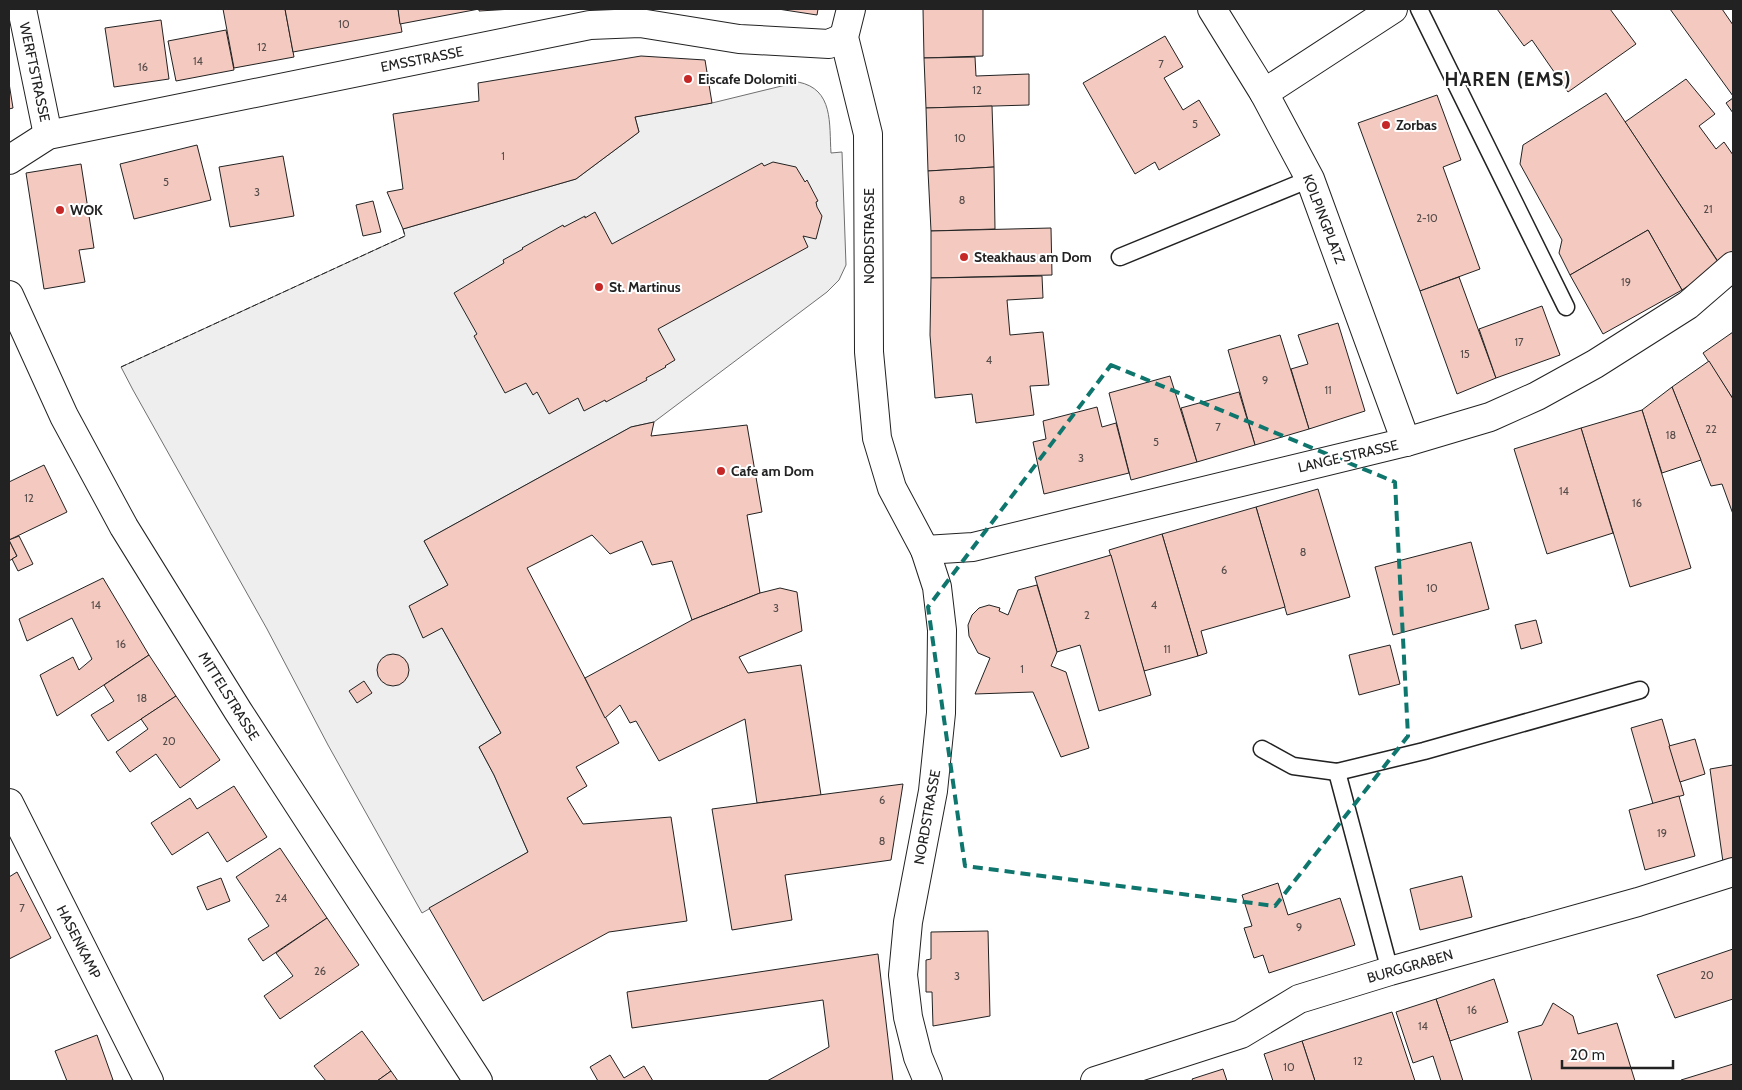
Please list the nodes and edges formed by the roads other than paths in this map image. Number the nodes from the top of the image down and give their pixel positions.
1 (22, 9) edge
2 (851, 9) edge
3 (1212, 9) edge
4 (1393, 9) edge
5 (1419, 9) edge
6 (844, 37) junction
7 (1264, 93) junction
8 (48, 135) junction
9 (9, 160) edge
10 (1310, 179) junction
11 (1120, 257) dead end
12 (1733, 266) edge
13 (9, 295) edge
14 (1566, 307) dead end
15 (1406, 442) junction
16 (925, 550) junction
17 (1640, 690) dead end
18 (1262, 749) dead end
19 (1337, 772) junction
20 (9, 803) edge
21 (1733, 872) edge
22 (1390, 971) junction
23 (149, 1081) edge
24 (478, 1081) edge
25 (928, 1081) edge
26 (1095, 1081) edge

1 - 8 street, WERFTSTRASSE
2 - 6 street
3 - 7 street, KOLPINGPLATZ
4 - 7 street
5 - 14 lane
6 - 8 street, EMSSTRASSE
6 - 16 street, NORDSTRASSE
7 - 10 street, KOLPINGPLATZ
8 - 9 street, EMSSTRASSE
10 - 11 lane
10 - 15 street, KOLPINGPLATZ
12 - 15 street, LANGE STRASSE
13 - 24 street, MITTELSTRASSE
15 - 16 street, LANGE STRASSE
16 - 25 street, NORDSTRASSE
17 - 19 lane
18 - 19 lane
19 - 22 lane
20 - 23 street, HASENKAMP
21 - 22 street, BURGGRABEN
22 - 26 street, BURGGRABEN

